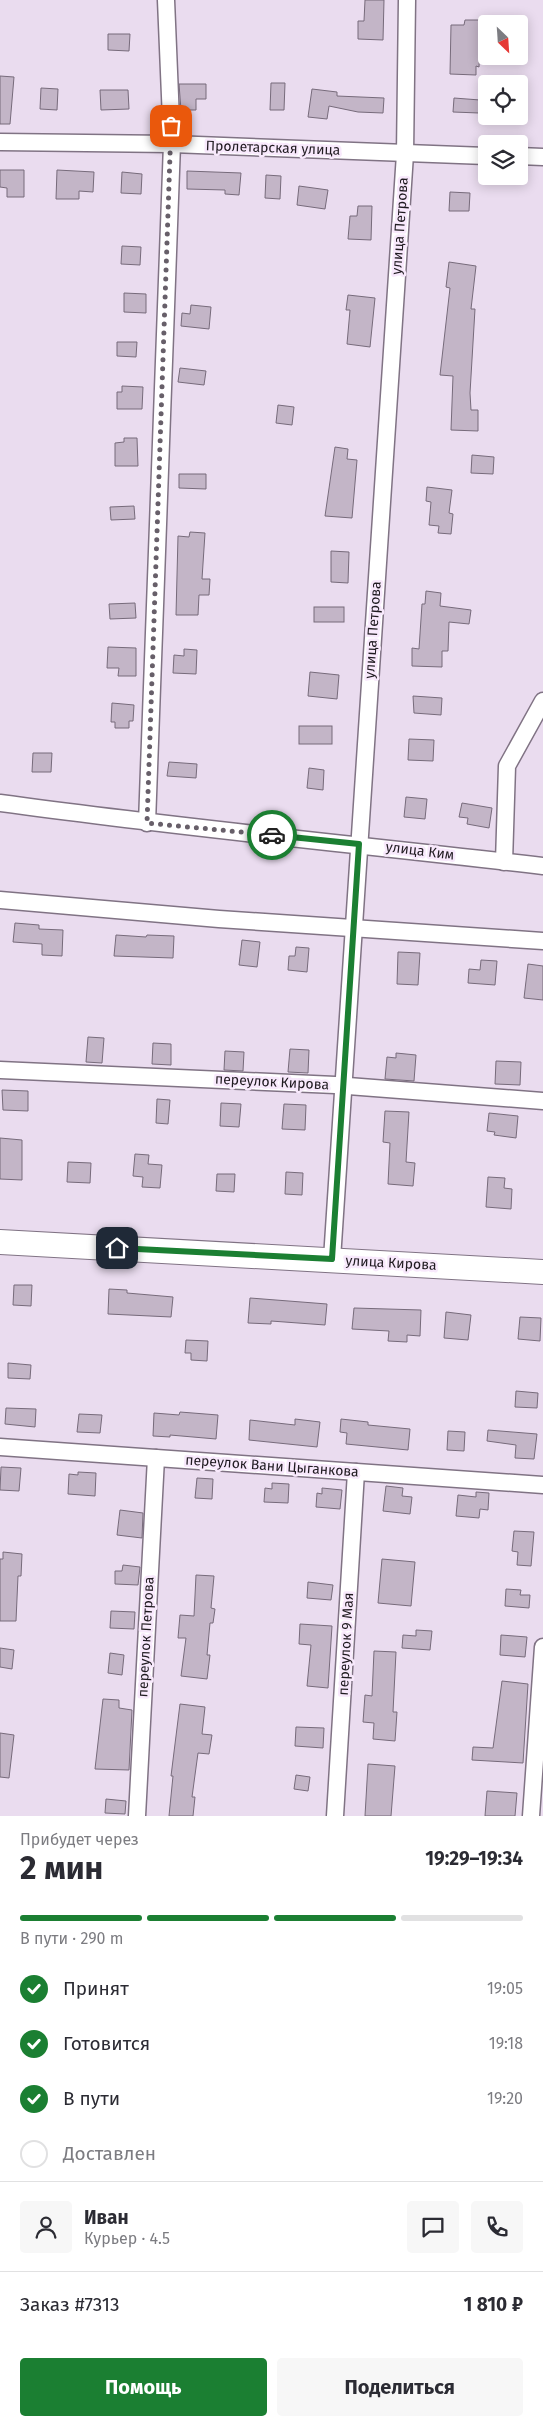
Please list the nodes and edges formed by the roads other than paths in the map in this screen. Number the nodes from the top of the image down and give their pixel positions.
1 (166, 0) edge
2 (408, 0) edge
3 (0, 142) edge
4 (172, 144) junction
5 (405, 154) junction
6 (478, 156) edge
7 (528, 156) edge
8 (543, 157) edge
9 (543, 701) edge
10 (0, 803) edge
11 (147, 823) junction
12 (359, 844) junction
13 (504, 862) junction
14 (543, 866) edge
15 (0, 900) edge
16 (354, 927) junction
17 (543, 941) edge
18 (0, 1070) edge
19 (343, 1086) junction
20 (543, 1101) edge
21 (0, 1242) edge
22 (332, 1259) junction
23 (543, 1272) edge
24 (0, 1447) edge
25 (156, 1458) junction
26 (356, 1472) junction
27 (543, 1485) edge
28 (543, 1647) edge
29 (137, 1816) edge
30 (336, 1816) edge
31 (531, 1816) edge

1 - 4 street
2 - 5 street, улица Петрова
3 - 4 street, Пролетарская улица
4 - 5 street, Пролетарская улица
4 - 11 street
5 - 6 street, Пролетарская улица
5 - 12 street, улица Петрова
7 - 8 street
9 - 13 street
10 - 11 street, улица Ким
11 - 12 street, улица Ким
12 - 13 street, улица Ким
12 - 16 street, улица Петрова
13 - 14 street, улица Ким
15 - 16 street
16 - 17 street
16 - 19 street, улица Петрова
18 - 19 street, переулок Кирова
19 - 20 street, переулок Кирова
19 - 22 street, улица Петрова
21 - 22 street, улица Кирова
22 - 23 street, улица Кирова
24 - 25 street, переулок Вани Цыганкова
25 - 26 street, переулок Вани Цыганкова
25 - 29 street, переулок Петрова
26 - 27 street, переулок Вани Цыганкова
26 - 30 street, переулок 9 Мая
28 - 31 street

